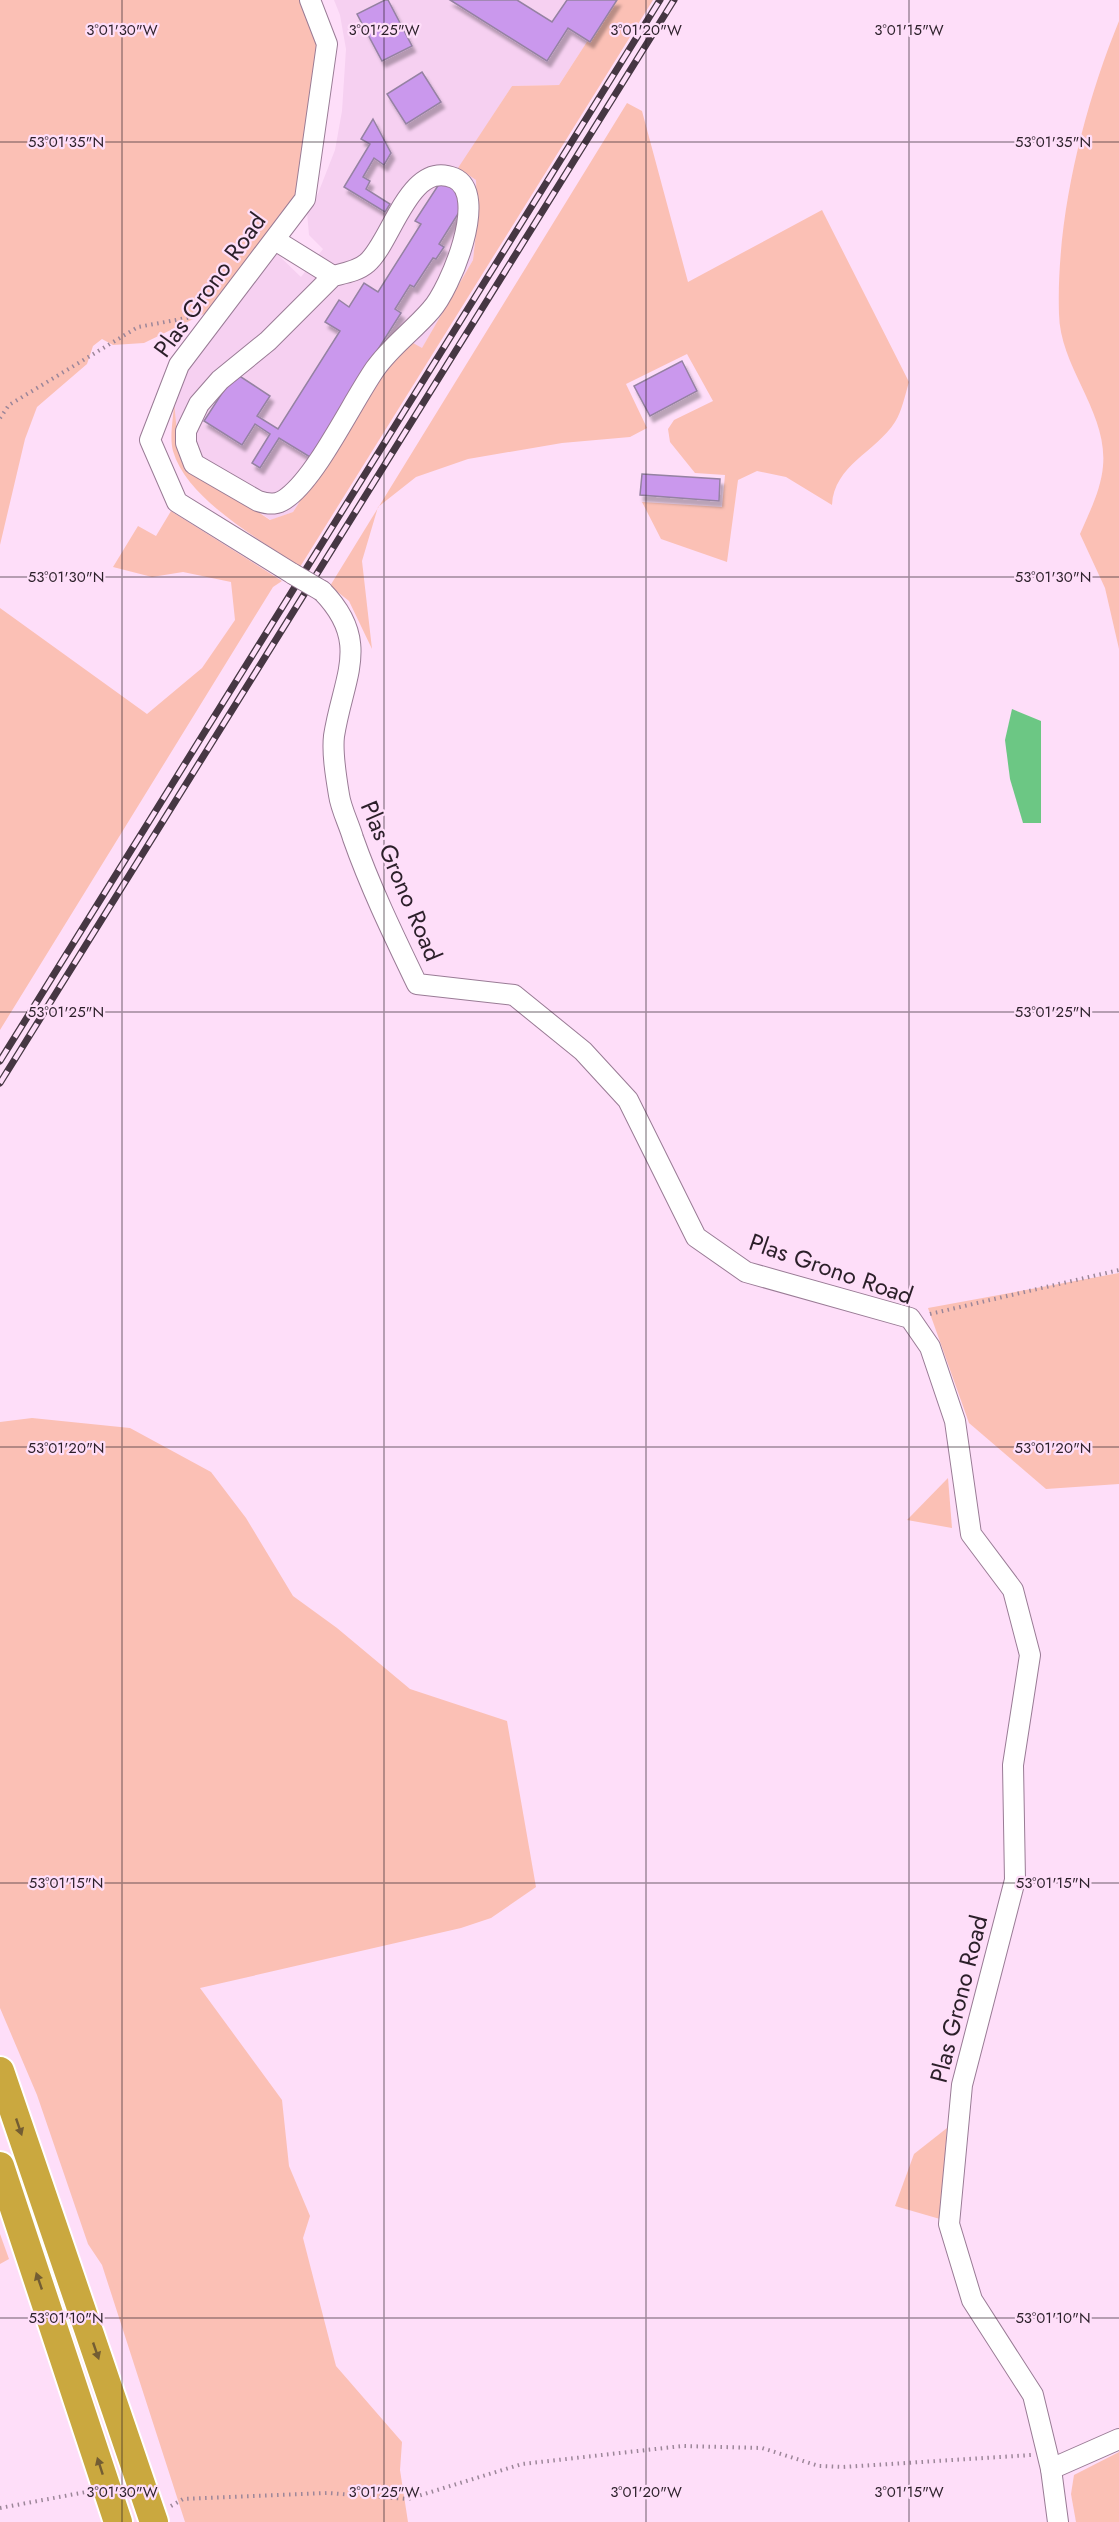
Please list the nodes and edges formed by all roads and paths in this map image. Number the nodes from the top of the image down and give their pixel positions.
1 (310, 0) edge
2 (275, 240) junction
3 (333, 276) junction
4 (220, 312) junction
5 (0, 418) edge
6 (1119, 1270) edge
7 (910, 1318) junction
8 (0, 2071) edge
9 (0, 2166) edge
10 (1119, 2439) edge
11 (1049, 2462) junction
12 (84, 2493) dead end
13 (183, 2499) dead end
14 (0, 2508) edge
15 (118, 2522) edge
16 (154, 2522) edge
17 (1058, 2522) edge

1 - 2 street, Plas Grono Road
2 - 3 street
2 - 4 street, Plas Grono Road
3 - 3 street
4 - 5 path
4 - 7 street, Plas Grono Road, bridge
6 - 7 path
7 - 11 street, Plas Grono Road
8 -> 16 highway
15 -> 9 highway
10 - 11 street
11 - 13 path
11 - 17 street, Plas Grono Road
12 - 14 path

